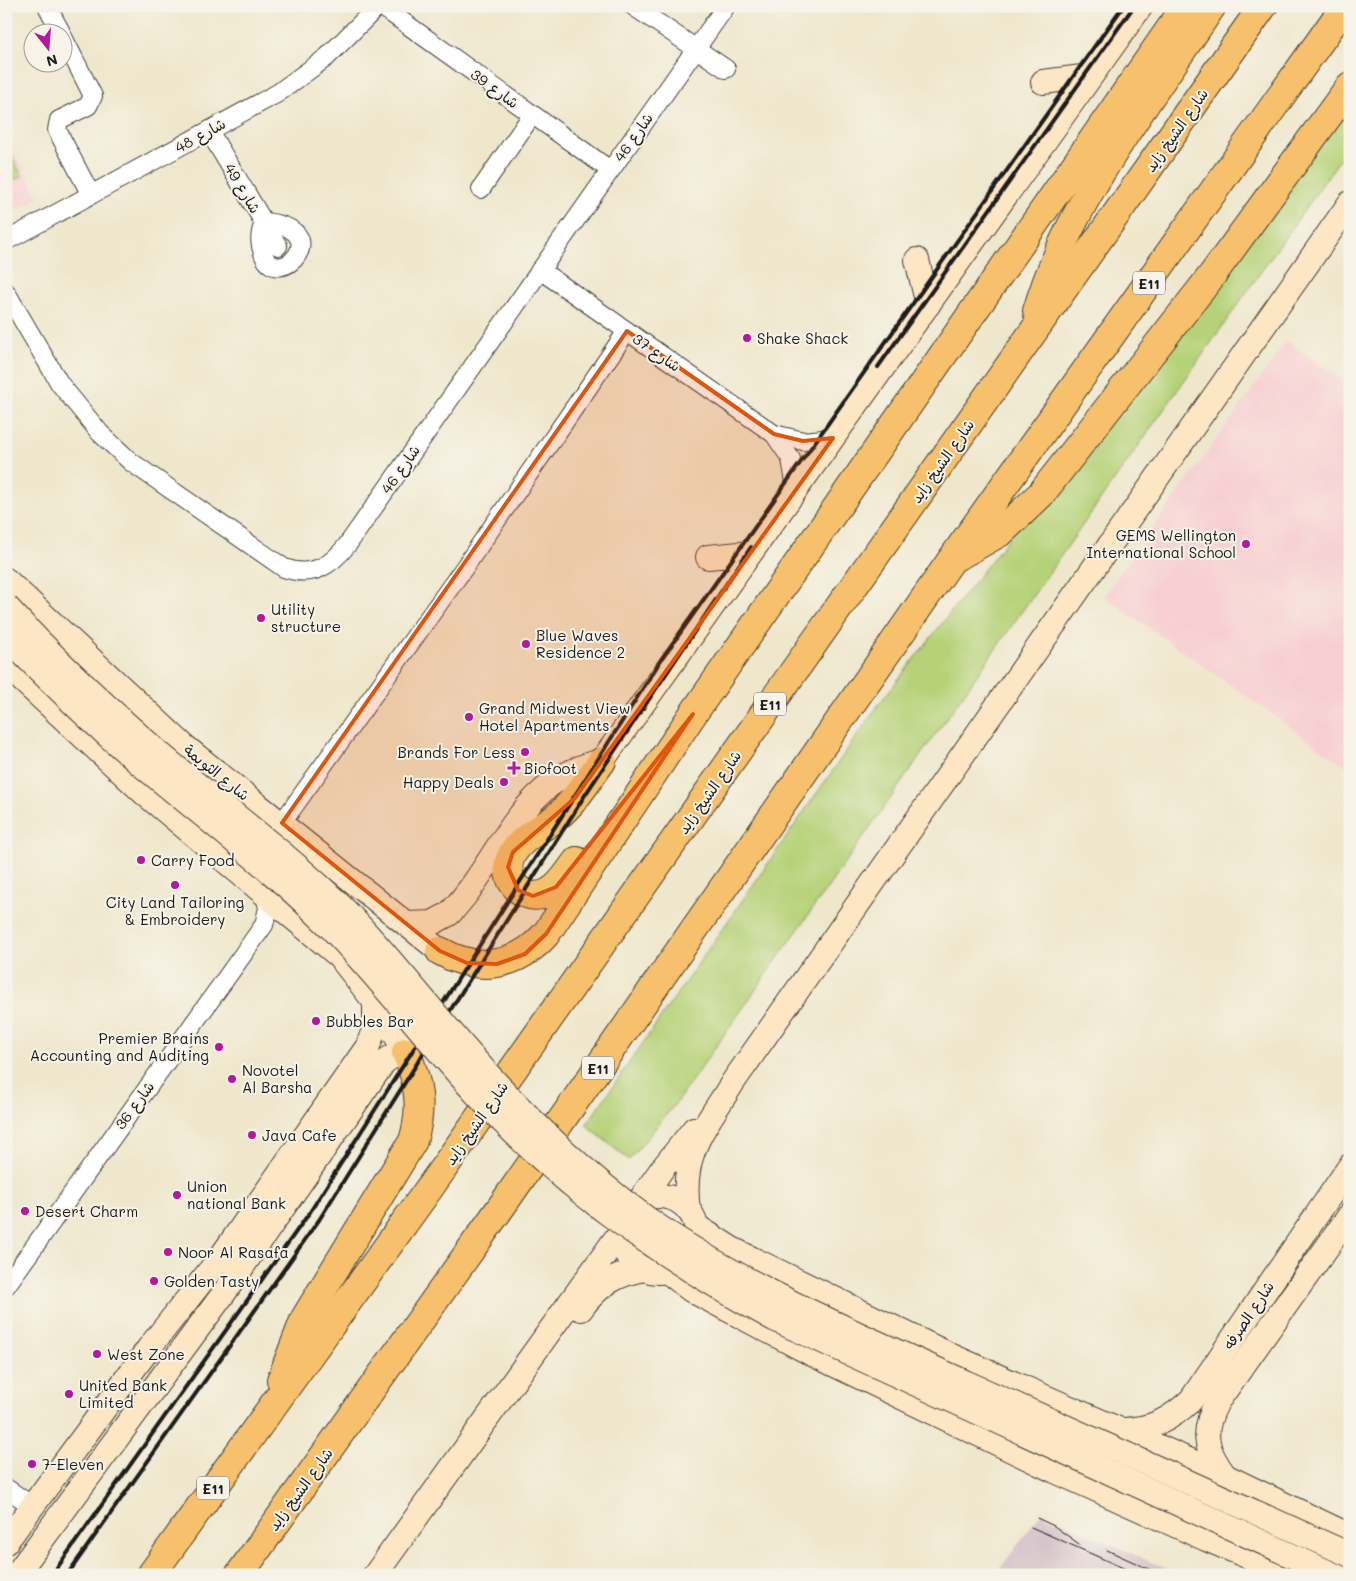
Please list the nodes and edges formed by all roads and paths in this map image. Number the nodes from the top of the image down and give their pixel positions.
1 (633, 6) edge
2 (726, 6) edge
3 (1141, 6) edge
4 (1186, 6) edge
5 (1212, 6) edge
6 (1263, 6) edge
7 (1345, 6) edge
8 (48, 8) dead end
9 (372, 8) edge
10 (56, 22) edge
11 (696, 49) junction
12 (72, 54) edge
13 (726, 69) dead end
14 (1090, 76) junction
15 (1043, 82) dead end
16 (1350, 86) edge
17 (1350, 97) edge
18 (532, 115) junction
19 (1325, 122) junction
20 (209, 131) junction
21 (610, 170) junction
22 (481, 189) dead end
23 (91, 196) junction
24 (1350, 203) edge
25 (6, 241) edge
26 (278, 246) dead end
27 (917, 260) dead end
28 (540, 270) junction
29 (6, 292) edge
30 (928, 305) junction
31 (627, 331) junction
32 (1029, 338) junction
33 (774, 434) junction
34 (833, 438) junction
35 (796, 488) junction
36 (750, 553) junction
37 (708, 557) dead end
38 (952, 559) junction
39 (6, 580) edge
40 (6, 606) edge
41 (6, 637) edge
42 (6, 665) edge
43 (693, 714) junction
44 (162, 726) junction
45 (602, 761) junction
46 (202, 762) junction
47 (123, 774) junction
48 (166, 811) junction
49 (282, 823) junction
50 (264, 891) junction
51 (294, 916) junction
52 (407, 924) junction
53 (264, 925) junction
54 (440, 951) joint
55 (375, 1002) junction
56 (406, 1052) junction
57 (734, 1082) junction
58 (1350, 1166) edge
59 (638, 1203) junction
60 (1350, 1215) edge
61 (692, 1218) junction
62 (622, 1230) junction
63 (656, 1270) junction
64 (6, 1286) edge
65 (276, 1401) junction
66 (1123, 1430) junction
67 (1225, 1476) junction
68 (6, 1488) edge
69 (34, 1507) junction
70 (1350, 1536) edge
71 (6, 1542) edge
72 (1350, 1555) edge
73 (6, 1569) edge
74 (16, 1575) edge
75 (151, 1575) edge
76 (239, 1575) edge
77 (375, 1575) edge
78 (392, 1575) edge
79 (1292, 1575) edge
80 (1334, 1575) edge

1 - 11 street
2 - 11 street, شارع 46
3 - 14 street
4 - 43 highway
5 - 32 highway
6 - 32 highway, شارع الشيخ زايد / E11
7 - 38 highway, شارع الشيخ زايد / E11
8 - 10 street
9 - 18 street, شارع 39
9 - 20 street, شارع 48
11 - 13 street
11 - 21 street, شارع 46
12 - 23 street
14 - 15 street
14 - 30 street
16 - 19 highway
17 - 19 highway
18 - 21 street, شارع 39
18 - 22 street
19 - 38 highway
20 - 23 street, شارع 48
20 - 26 street, شارع 49
21 - 28 street, شارع 46
23 - 25 street, شارع 48
24 - 57 street
27 - 30 street
28 - 29 street, شارع 46
28 - 31 street, شارع 37
30 - 34 street
31 - 33 street, شارع 37
31 - 49 street
32 - 65 highway, شارع الشيخ زايد / E11
33 - 34 street, شارع 37
33 - 35 street, شارع 37
34 - 35 street
35 - 36 street
36 - 37 street
36 - 45 street
38 - 76 highway, شارع الشيخ زايد / E11
39 - 44 street, شارع الثويمة
40 - 72 street, bridge
41 - 80 street, bridge
42 - 47 street
43 - 45 highway
43 - 54 highway
44 - 46 street, شارع الثويمة
44 - 47 street
45 - 52 street
46 - 48 street
46 - 49 street, شارع الثويمة
47 - 48 street
48 - 50 street
49 - 52 street, شارع الثويمة
50 - 51 street
50 - 53 street
51 - 53 street
51 - 55 street
52 - 54 street, شارع الثويمة
53 - 64 street, شارع 36
55 - 56 street
55 - 69 street
56 - 65 highway
56 - 74 street
57 - 59 street
57 - 61 street
58 - 66 street, شارع الصرفه
59 - 61 street
59 - 62 street
60 - 67 street, شارع الصرفه
61 - 63 street
61 - 66 street
62 - 63 street
62 - 77 street
63 - 78 street
63 - 79 street
65 - 75 highway, شارع الشيخ زايد / E11
66 - 67 street
67 - 70 street
68 - 69 street
69 - 71 street
69 - 73 street

